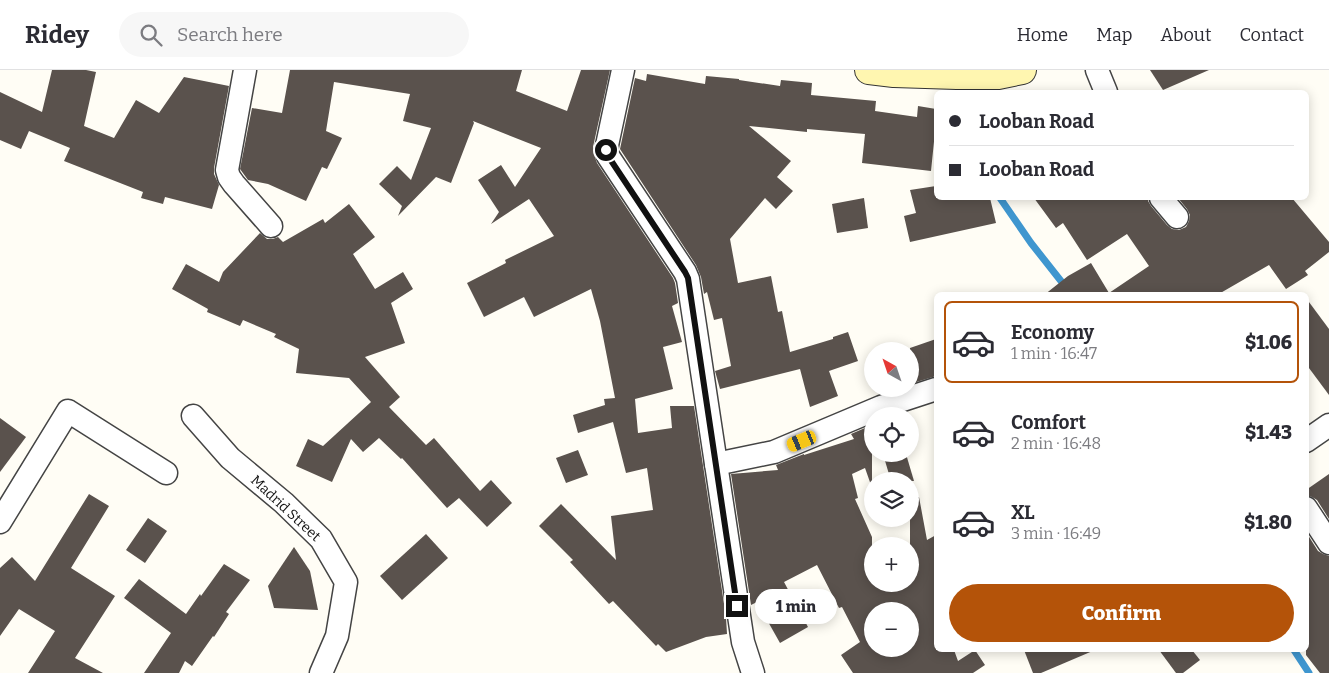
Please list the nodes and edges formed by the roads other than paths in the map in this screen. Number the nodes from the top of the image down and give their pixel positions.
1 (245, 70) edge
2 (623, 70) edge
3 (869, 70) edge
4 (1097, 70) edge
5 (1010, 72) edge
6 (1105, 90) edge
7 (1163, 200) edge
8 (1177, 217) dead end
9 (271, 226) dead end
10 (934, 390) edge
11 (193, 416) dead end
12 (1329, 425) edge
13 (1309, 439) edge
14 (716, 464) junction
15 (166, 473) dead end
16 (1309, 513) edge
17 (0, 522) edge
18 (1329, 543) edge
19 (321, 673) edge
20 (753, 673) edge

1 - 9 street
2 - 14 street
3 - 5 main road
4 - 6 street
7 - 8 street
10 - 14 street
11 - 19 street, Madrid Street
12 - 13 street
14 - 20 street
15 - 17 street
16 - 18 street

